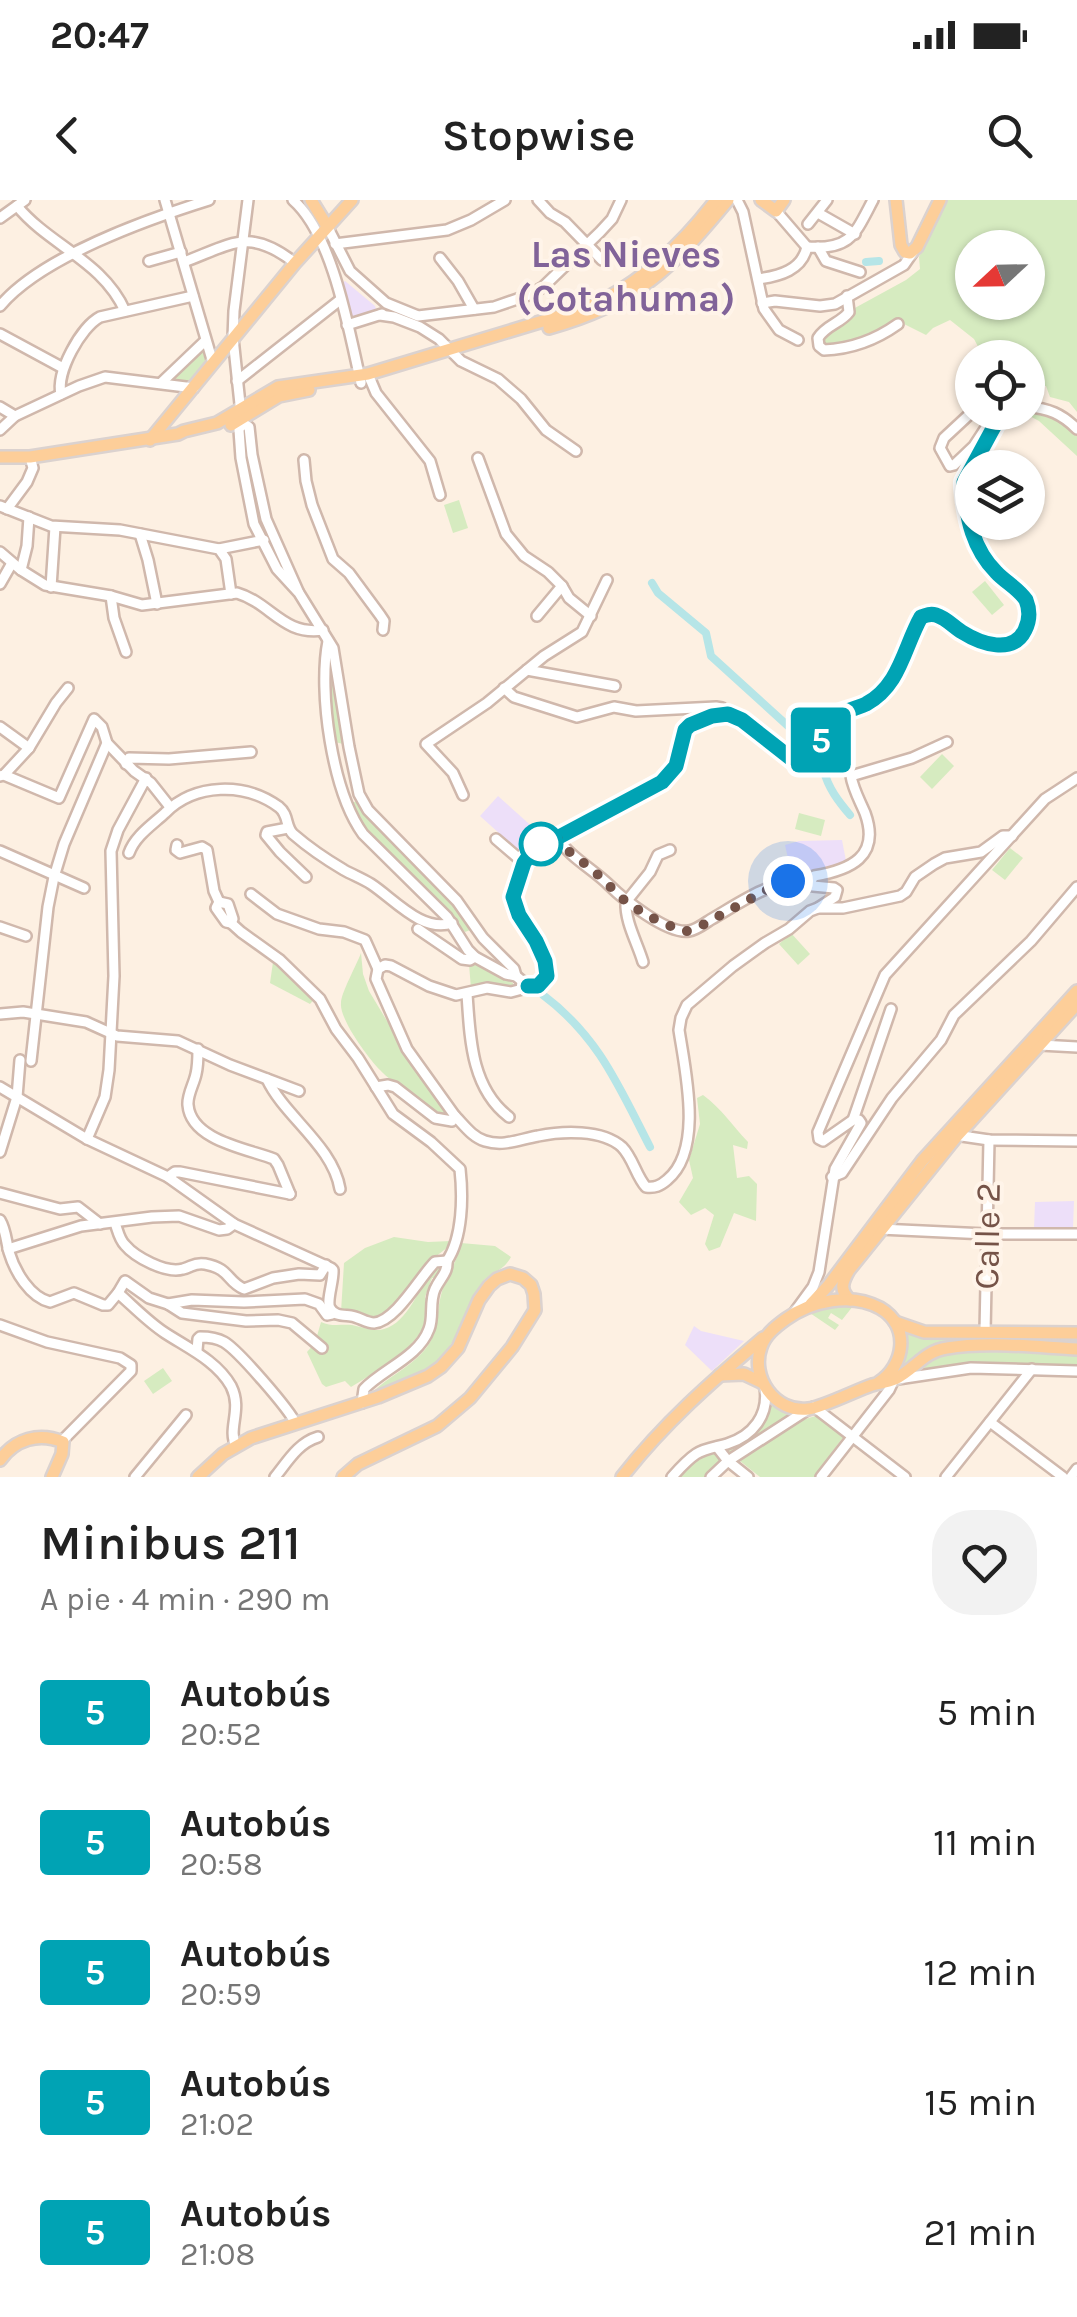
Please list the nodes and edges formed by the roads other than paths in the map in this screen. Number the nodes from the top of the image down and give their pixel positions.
1 (165, 200) edge
2 (209, 200) edge
3 (248, 200) edge
4 (293, 200) edge
5 (311, 200) edge
6 (352, 200) edge
7 (505, 200) edge
8 (538, 200) edge
9 (622, 200) edge
10 (738, 200) edge
11 (761, 200) edge
12 (827, 200) edge
13 (873, 200) edge
14 (896, 200) edge
15 (940, 200) edge
16 (21, 202) edge
17 (718, 202) edge
18 (780, 205) edge
19 (169, 213) junction
20 (818, 213) junction
21 (0, 218) edge
22 (808, 224) dead end
23 (323, 231) junction
24 (855, 234) junction
25 (243, 240) junction
26 (588, 243) junction
27 (335, 244) junction
28 (813, 247) junction
29 (913, 252) junction
30 (76, 253) junction
31 (182, 257) junction
32 (440, 258) dead end
33 (602, 260) dead end
34 (149, 262) dead end
35 (295, 263) junction
36 (350, 271) junction
37 (860, 272) dead end
38 (758, 279) junction
39 (336, 282) junction
40 (193, 296) junction
41 (847, 296) junction
42 (340, 300) junction
43 (386, 302) junction
44 (762, 304) junction
45 (0, 306) edge
46 (474, 309) junction
47 (125, 311) junction
48 (380, 315) junction
49 (898, 324) dead end
50 (347, 325) junction
51 (0, 334) edge
52 (233, 338) junction
53 (798, 340) dead end
54 (206, 342) junction
55 (452, 353) junction
56 (213, 363) junction
57 (64, 368) junction
58 (365, 378) junction
59 (237, 381) junction
60 (161, 383) junction
61 (194, 388) junction
62 (61, 394) junction
63 (0, 408) edge
64 (1045, 409) edge
65 (15, 416) junction
66 (241, 417) junction
67 (955, 428) edge
68 (1077, 429) edge
69 (0, 430) edge
70 (985, 430) edge
71 (992, 430) edge
72 (150, 440) junction
73 (576, 451) dead end
74 (30, 457) junction
75 (0, 458) edge
76 (478, 458) dead end
77 (304, 460) dead end
78 (251, 480) junction
79 (440, 495) dead end
80 (262, 502) junction
81 (250, 505) junction
82 (4, 508) edge
83 (29, 517) junction
84 (55, 527) junction
85 (140, 534) junction
86 (272, 534) junction
87 (262, 542) junction
88 (219, 549) junction
89 (0, 552) edge
90 (16, 566) junction
91 (607, 580) dead end
92 (0, 584) edge
93 (562, 586) junction
94 (50, 587) junction
95 (299, 593) junction
96 (231, 594) junction
97 (111, 596) junction
98 (157, 604) junction
99 (537, 616) dead end
100 (591, 616) junction
101 (323, 630) junction
102 (383, 630) dead end
103 (328, 641) junction
104 (126, 652) dead end
105 (526, 670) junction
106 (616, 686) dead end
107 (68, 688) dead end
108 (504, 688) junction
109 (726, 714) junction
110 (0, 726) edge
111 (947, 742) dead end
112 (107, 743) junction
113 (349, 747) junction
114 (29, 748) junction
115 (331, 748) junction
116 (251, 752) dead end
117 (128, 761) junction
118 (2, 776) edge
119 (146, 778) junction
120 (1077, 778) edge
121 (463, 795) dead end
122 (361, 798) junction
123 (346, 802) junction
124 (170, 807) junction
125 (288, 828) junction
126 (1012, 836) junction
127 (557, 838) junction
128 (496, 840) dead end
129 (177, 844) dead end
130 (670, 850) dead end
131 (0, 851) edge
132 (129, 853) dead end
133 (524, 863) junction
134 (54, 877) junction
135 (306, 877) dead end
136 (810, 882) junction
137 (1077, 887) edge
138 (84, 888) dead end
139 (251, 894) dead end
140 (626, 902) junction
141 (818, 908) junction
142 (452, 923) junction
143 (0, 927) edge
144 (418, 928) dead end
145 (478, 930) junction
146 (26, 936) dead end
147 (460, 936) junction
148 (475, 956) junction
149 (643, 962) dead end
150 (378, 969) junction
151 (516, 976) junction
152 (528, 986) junction
153 (1077, 991) edge
154 (467, 994) junction
155 (1077, 1004) edge
156 (892, 1009) dead end
157 (0, 1014) edge
158 (36, 1014) junction
159 (110, 1035) junction
160 (1035, 1042) junction
161 (1077, 1047) edge
162 (198, 1049) junction
163 (267, 1079) junction
164 (0, 1087) edge
165 (376, 1087) junction
166 (298, 1091) dead end
167 (17, 1097) junction
168 (455, 1116) junction
169 (509, 1117) dead end
170 (853, 1120) junction
171 (953, 1133) junction
172 (87, 1139) junction
173 (989, 1140) junction
174 (1077, 1141) edge
175 (0, 1152) edge
176 (168, 1177) junction
177 (832, 1177) junction
178 (340, 1190) dead end
179 (0, 1192) edge
180 (0, 1220) edge
181 (115, 1223) junction
182 (100, 1224) junction
183 (234, 1224) junction
184 (877, 1228) junction
185 (986, 1234) junction
186 (1077, 1234) edge
187 (8, 1249) junction
188 (447, 1261) junction
189 (326, 1265) junction
190 (819, 1272) junction
191 (828, 1286) junction
192 (118, 1293) junction
193 (847, 1298) junction
194 (168, 1304) junction
195 (810, 1305) junction
196 (334, 1313) junction
197 (794, 1313) junction
198 (895, 1322) junction
199 (0, 1326) edge
200 (985, 1332) junction
201 (1077, 1332) edge
202 (766, 1336) junction
203 (322, 1348) dead end
204 (196, 1350) junction
205 (1077, 1350) edge
206 (899, 1360) junction
207 (1032, 1369) junction
208 (1077, 1371) edge
209 (716, 1376) junction
210 (896, 1379) junction
211 (878, 1383) junction
212 (764, 1386) junction
213 (362, 1403) junction
214 (811, 1408) junction
215 (186, 1415) dead end
216 (990, 1422) junction
217 (296, 1424) junction
218 (318, 1437) dead end
219 (853, 1437) junction
220 (62, 1441) junction
221 (236, 1446) junction
222 (718, 1447) junction
223 (0, 1460) edge
224 (728, 1461) junction
225 (1077, 1469) edge
226 (52, 1477) edge
227 (134, 1477) edge
228 (198, 1477) edge
229 (275, 1477) edge
230 (343, 1477) edge
231 (622, 1477) edge
232 (672, 1477) edge
233 (711, 1477) edge
234 (748, 1477) edge
235 (821, 1477) edge
236 (905, 1477) edge
237 (946, 1477) edge
238 (1067, 1477) edge

1 - 19 street
2 - 19 street
3 - 25 street
4 - 23 street
5 - 23 main road
6 - 23 main road
7 - 27 street
8 - 26 street
9 - 26 street
10 - 38 street
11 - 18 main road
12 - 20 street
13 - 24 street
14 - 29 main road
15 - 29 main road
16 - 21 street
16 - 30 street
17 - 55 main road
18 - 28 street
19 - 30 street
19 - 31 street
20 - 22 street
20 - 24 street
23 - 27 street
23 - 35 main road
23 - 39 street
24 - 28 street
25 - 31 street
25 - 35 street
25 - 52 street
26 - 33 street
26 - 46 street
27 - 36 street
28 - 37 street
28 - 38 street
29 - 41 street
30 - 45 street
30 - 47 street
31 - 34 street
31 - 40 street
32 - 46 street
35 - 52 main road
36 - 39 street
36 - 43 street
38 - 44 street
39 - 42 street
40 - 47 street
40 - 54 street
41 - 44 street
41 - 49 street
42 - 50 street
42 - 59 street
43 - 46 street
43 - 48 street
44 - 53 street
47 - 57 street
48 - 50 street
48 - 55 street
50 - 58 street
51 - 57 street
52 - 56 main road
52 - 59 street
54 - 56 street
54 - 60 street
55 - 58 main road
55 - 73 street
56 - 61 main road
57 - 62 street
58 - 66 main road
58 - 79 street
59 - 66 street
60 - 61 street
60 - 62 street
61 - 72 main road
62 - 65 street
63 - 65 street
64 - 68 street
65 - 69 street
66 - 72 main road
66 - 78 street
67 - 70 street
71 - 109 street
72 - 74 main road
74 - 75 main road
74 - 82 street
76 - 93 street
77 - 102 street
78 - 80 street
78 - 81 street
80 - 81 street
80 - 86 street
81 - 87 street
82 - 83 street
83 - 84 street
83 - 90 street
84 - 85 street
84 - 94 street
85 - 88 street
85 - 98 street
86 - 87 street
86 - 95 street
87 - 88 street
87 - 95 street
88 - 96 street
89 - 90 street
90 - 92 street
90 - 94 street
91 - 100 street
93 - 99 street
93 - 100 street
94 - 97 street
95 - 101 street
96 - 98 street
96 - 101 street
97 - 98 street
97 - 104 street
100 - 105 street
101 - 103 street
103 - 113 street
103 - 115 street
105 - 106 street
105 - 108 street
107 - 114 street
108 - 109 street
108 - 121 street
109 - 127 street
110 - 114 street
111 - 136 street
112 - 117 street
112 - 118 street
112 - 134 street
113 - 115 street
113 - 122 street
114 - 118 street
115 - 123 street
116 - 117 street
117 - 119 street
119 - 124 street
119 - 159 street
120 - 126 street
122 - 123 street
122 - 145 street
123 - 142 street
124 - 125 street
124 - 132 street
125 - 135 street
125 - 142 street
126 - 141 street
126 - 170 street
127 - 133 street
127 - 140 street
128 - 133 street
129 - 165 street
130 - 140 street
131 - 134 street
133 - 152 street
134 - 138 street
134 - 158 street
136 - 140 street
136 - 141 street
137 - 177 street
139 - 150 street
140 - 149 street
141 - 168 street
142 - 147 street
143 - 146 street
144 - 148 street
145 - 147 street
145 - 151 street
147 - 148 street
148 - 151 street
150 - 154 street
150 - 168 street
151 - 152 street
152 - 154 street
153 - 160 main road
154 - 169 street
155 - 160 main road
156 - 170 street
157 - 158 street
158 - 159 street
158 - 167 street
159 - 162 street
159 - 172 street
160 - 161 street
160 - 171 main road
162 - 163 street
162 - 176 street
163 - 166 street
163 - 178 street
164 - 167 street
165 - 168 street
165 - 188 street
167 - 172 street
167 - 175 street
170 - 177 street
171 - 173 street
171 - 184 main road
172 - 176 street
173 - 174 street
173 - 185 street, Calle 2
176 - 183 street
177 - 190 street
179 - 182 street
180 - 187 street
181 - 182 street
181 - 183 street
181 - 189 street
182 - 187 street
183 - 189 street
184 - 185 street
184 - 191 main road
184 - 193 main road
185 - 186 street
185 - 200 street, Calle 2
187 - 192 street
188 - 196 street
188 - 213 street
189 - 196 street
190 - 191 street
190 - 197 street
191 - 193 street
191 - 195 main road
192 - 194 street
192 - 204 street
193 - 195 main road
193 - 198 main road
194 - 196 street
194 - 203 street
195 - 197 main road
197 - 202 main road
198 - 200 main road
198 - 206 main road
199 - 220 street
200 - 201 main road
202 - 209 main road
202 - 212 main road
204 - 217 street
204 - 221 street
205 - 210 main road
206 - 210 street
206 - 211 main road
207 - 208 street
207 - 210 street
207 - 216 street
209 - 212 main road
209 - 231 main road
210 - 211 main road
210 - 219 street
211 - 214 main road
212 - 214 main road
212 - 222 street
213 - 217 main road
213 - 230 main road
214 - 219 street
214 - 224 street
215 - 227 street
216 - 237 street
216 - 238 street
217 - 221 main road
218 - 229 street
219 - 235 street
219 - 236 street
220 - 223 main road
220 - 226 main road
221 - 228 main road
222 - 224 street
222 - 232 street
224 - 233 street
224 - 234 street
225 - 238 street

